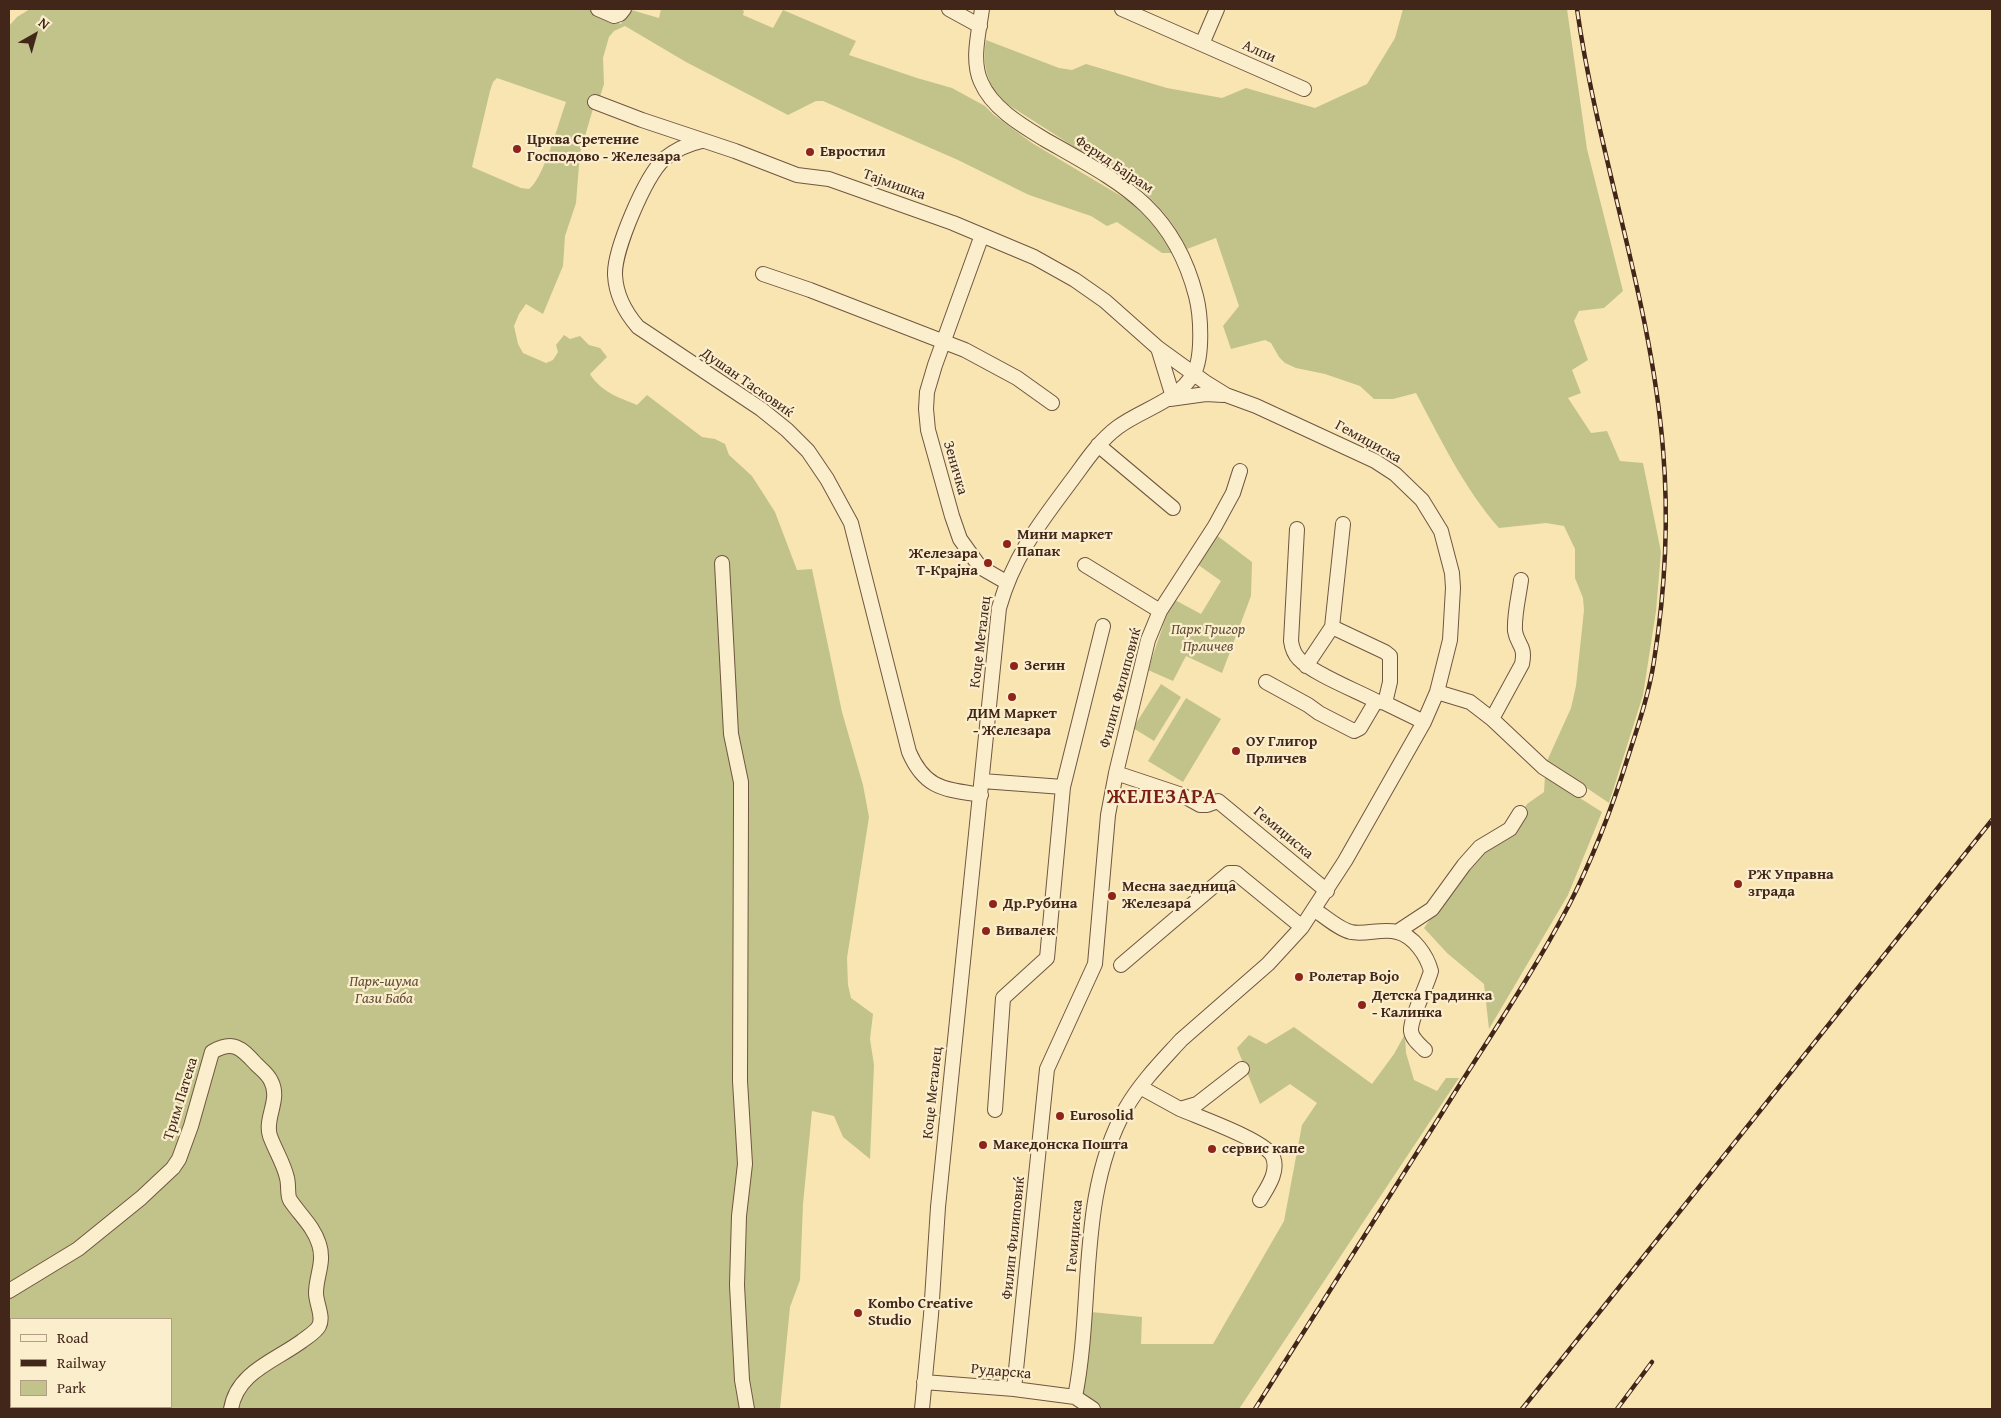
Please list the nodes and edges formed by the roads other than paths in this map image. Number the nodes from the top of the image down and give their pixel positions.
1 (598, 9) edge
2 (624, 9) edge
3 (949, 9) edge
4 (982, 9) edge
5 (1122, 9) edge
6 (1217, 9) edge
7 (980, 26) junction
8 (1202, 44) junction
9 (1304, 89) dead end
10 (595, 102) dead end
11 (702, 141) junction
12 (982, 235) junction
13 (763, 274) dead end
14 (945, 342) junction
15 (1158, 348) junction
16 (1193, 374) junction
17 (1226, 395) junction
18 (1171, 398) junction
19 (1052, 403) dead end
20 (1098, 445) junction
21 (1240, 471) dead end
22 (1173, 508) dead end
23 (1343, 524) dead end
24 (1297, 529) dead end
25 (722, 563) dead end
26 (1085, 566) dead end
27 (1521, 580) dead end
28 (1006, 582) junction
29 (1160, 611) junction
30 (1103, 626) dead end
31 (1332, 627) junction
32 (1306, 666) junction
33 (1266, 682) dead end
34 (1437, 692) junction
35 (1381, 702) junction
36 (1492, 719) junction
37 (1424, 722) junction
38 (1116, 773) junction
39 (1063, 787) junction
40 (982, 788) junction
41 (1579, 790) dead end
42 (1520, 813) dead end
43 (1327, 891) junction
44 (1315, 910) junction
45 (1302, 927) junction
46 (1397, 932) junction
47 (1121, 965) dead end
48 (1425, 1050) dead end
49 (1242, 1069) dead end
50 (1140, 1087) junction
51 (1180, 1109) junction
52 (995, 1110) dead end
53 (1260, 1200) dead end
54 (9, 1291) edge
55 (924, 1382) junction
56 (1014, 1388) junction
57 (1075, 1397) junction
58 (231, 1409) edge
59 (747, 1409) edge
60 (922, 1409) edge
61 (1093, 1409) edge

1 - 2 street
3 - 7 street
4 - 7 street, Ферид Бајрам
5 - 8 street, Алпи
6 - 8 street
7 - 16 street, Ферид Бајрам
8 - 9 street, Алпи
10 - 11 street, Тајмишка
11 - 12 street, Тајмишка
11 - 40 street, Душан Тасковиќ
12 - 14 street, Зеничка
12 - 15 street, Тајмишка
13 - 14 street
14 - 19 street
14 - 28 street, Зеничка
15 - 16 street, Тајмишка
15 - 18 street
16 - 17 street, Гемиџиска
16 - 18 street, Коце Металец
17 - 18 street, Коце Металец
17 - 34 street, Гемиџиска
18 - 20 street, Коце Металец
20 - 22 street
20 - 28 street, Коце Металец
21 - 29 street, Филип Филиповиќ
23 - 31 street
24 - 32 street
25 - 59 street
26 - 29 street
27 - 36 street
28 - 40 street, Коце Металец
29 - 38 street, Филип Филиповиќ
30 - 39 street
31 - 32 street
31 - 35 street
32 - 35 street
33 - 35 street
34 - 36 street
34 - 37 street, Гемиџиска
35 - 37 street
36 - 41 street
37 - 43 street, Гемиџиска
38 - 43 street, Гемиџиска
38 - 56 street, Филип Филиповиќ
39 - 40 street
39 - 52 street
40 - 55 street, Коце Металец
42 - 46 street
43 - 44 street, Гемиџиска
44 - 45 street, Гемиџиска
44 - 46 street
45 - 47 street
45 - 50 street, Гемиџиска
46 - 48 street
49 - 51 street
50 - 51 street
50 - 57 street, Гемиџиска
51 - 53 street
54 - 58 street, Трим Патека
55 - 56 street, Рударска
55 - 60 street, Коце Металец
56 - 57 street, Рударска
57 - 61 street

